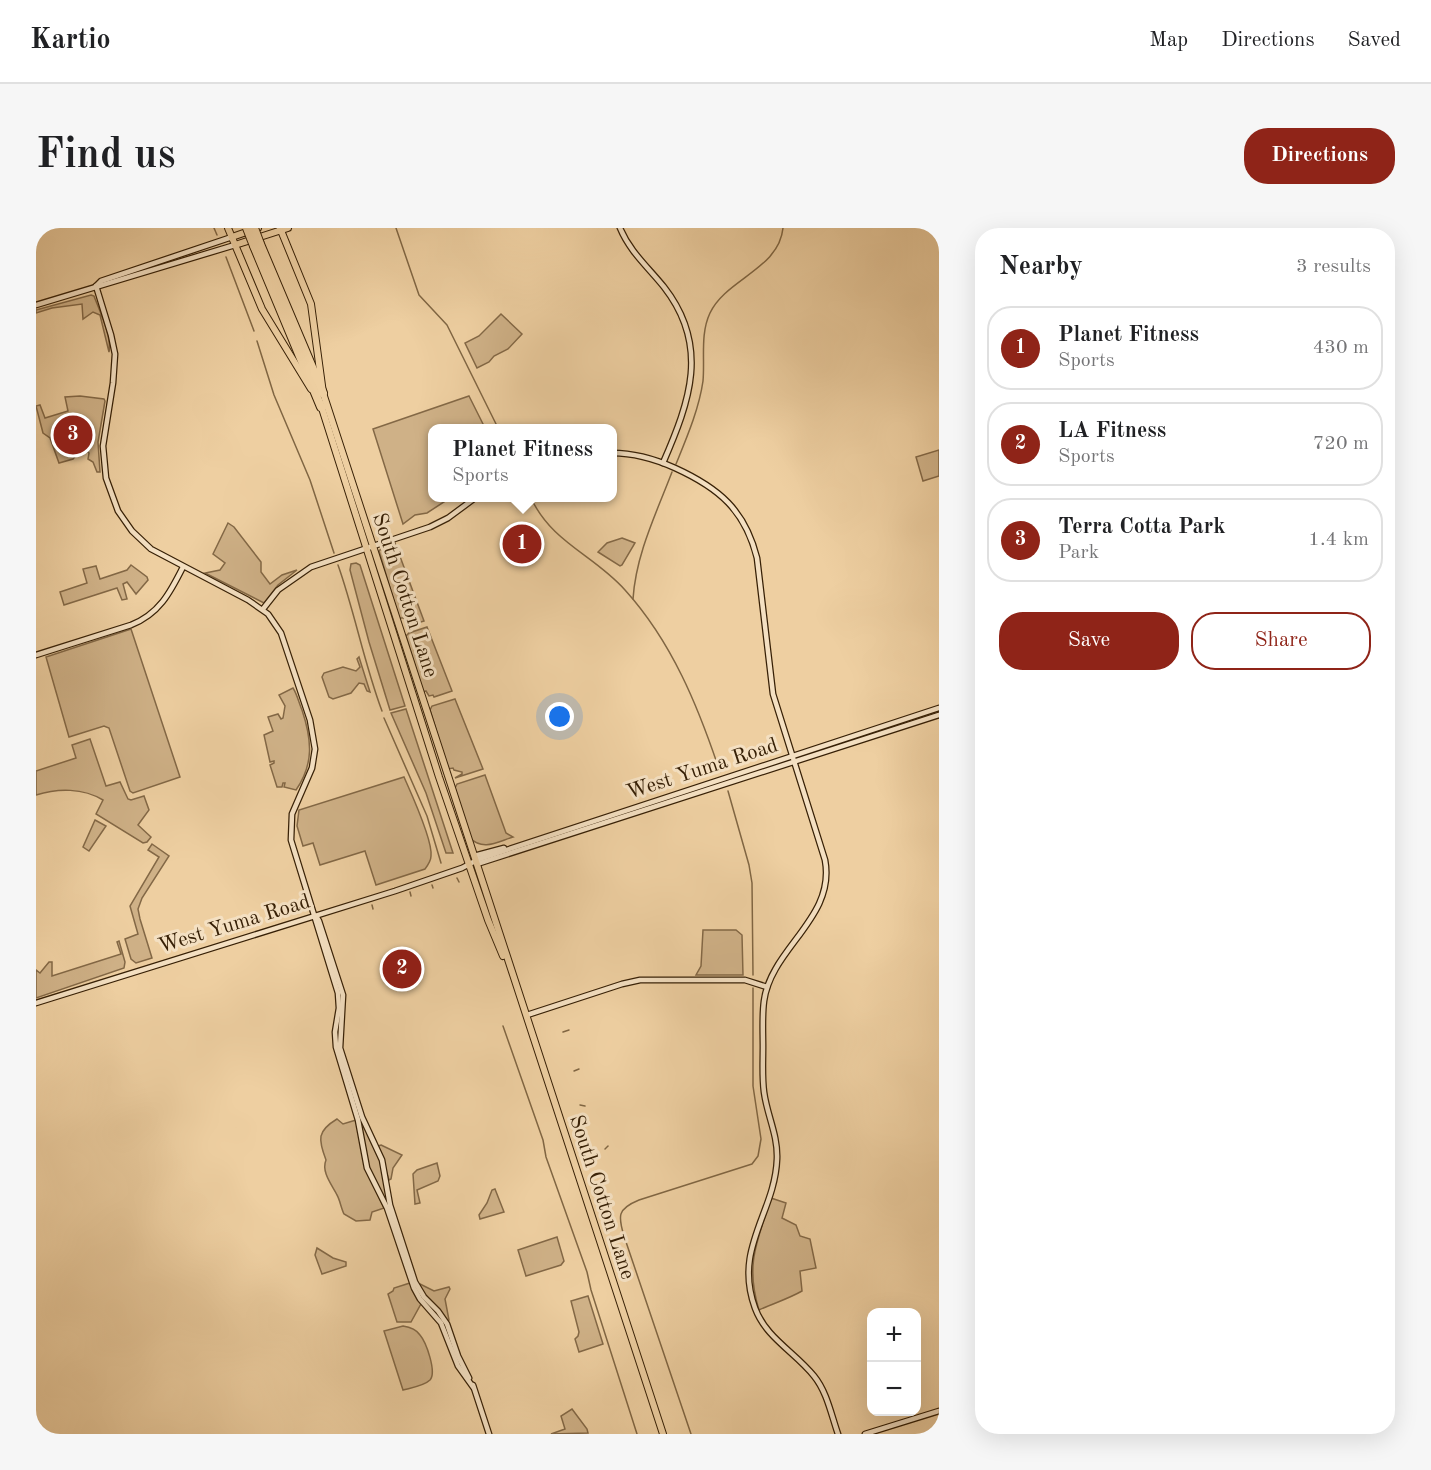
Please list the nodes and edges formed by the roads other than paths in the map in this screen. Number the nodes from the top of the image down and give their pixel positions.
1 (228, 228) edge
2 (246, 228) edge
3 (254, 228) edge
4 (258, 228) edge
5 (288, 228) edge
6 (620, 228) edge
7 (280, 229) edge
8 (232, 237) junction
9 (235, 245) junction
10 (257, 245) junction
11 (96, 286) junction
12 (36, 305) edge
13 (323, 393) junction
14 (321, 407) junction
15 (617, 453) edge
16 (663, 463) junction
17 (470, 502) edge
18 (373, 545) junction
19 (365, 548) junction
20 (183, 567) junction
21 (381, 598) junction
22 (263, 609) junction
23 (401, 633) junction
24 (36, 655) edge
25 (424, 704) junction
26 (417, 707) junction
27 (939, 708) edge
28 (939, 715) edge
29 (427, 740) junction
30 (792, 756) junction
31 (794, 762) junction
32 (714, 782) junction
33 (450, 785) junction
34 (684, 797) junction
35 (579, 826) junction
36 (532, 846) junction
37 (475, 859) junction
38 (469, 865) junction
39 (315, 915) junction
40 (488, 920) junction
41 (502, 942) junction
42 (511, 970) junction
43 (767, 987) junction
44 (36, 1003) edge
45 (527, 1015) junction
46 (473, 1387) junction
47 (939, 1411) edge
48 (489, 1434) edge
49 (663, 1434) edge
50 (838, 1434) edge
51 (865, 1434) edge

1 - 8 main road, South Cotton Lane
2 - 10 highway, bridge
3 - 10 highway, bridge
4 - 8 main road
5 - 7 main road
6 - 16 street
7 - 9 main road
7 - 13 main road, South Cotton Lane
8 - 9 main road, South Cotton Lane
8 - 11 street
9 - 11 street
9 - 14 main road, South Cotton Lane
10 - 13 highway
10 - 14 highway
11 - 12 street
11 - 20 street
13 - 18 main road, South Cotton Lane
14 - 19 main road, South Cotton Lane
15 - 16 street
16 - 30 street
17 - 18 street
18 - 19 street
18 - 23 main road, South Cotton Lane
19 - 21 main road, South Cotton Lane
19 - 22 street
20 - 22 street
20 - 24 street
21 - 23 main road
21 - 26 main road, South Cotton Lane
22 - 39 street
23 - 25 main road, South Cotton Lane
25 - 26 main road
25 - 33 main road, South Cotton Lane
26 - 29 main road, South Cotton Lane
27 - 30 street, West Yuma Road
28 - 31 street, West Yuma Road
29 - 33 main road
29 - 38 main road, South Cotton Lane
30 - 31 street
30 - 32 street, West Yuma Road
31 - 34 street, West Yuma Road
31 - 43 street
32 - 34 street
32 - 35 street, West Yuma Road
33 - 37 main road, South Cotton Lane
34 - 36 street, West Yuma Road
35 - 36 street
35 - 37 street, West Yuma Road
36 - 37 street, West Yuma Road
37 - 38 street, West Yuma Road
37 - 41 main road, South Cotton Lane
38 - 39 street, West Yuma Road
38 - 40 main road, South Cotton Lane
39 - 44 street, West Yuma Road
39 - 46 street
39 - 46 street
40 - 41 main road
40 - 42 main road, South Cotton Lane
41 - 42 main road, South Cotton Lane
42 - 45 main road, South Cotton Lane
43 - 45 street
43 - 50 street
45 - 49 main road, South Cotton Lane
46 - 48 street
47 - 51 street

